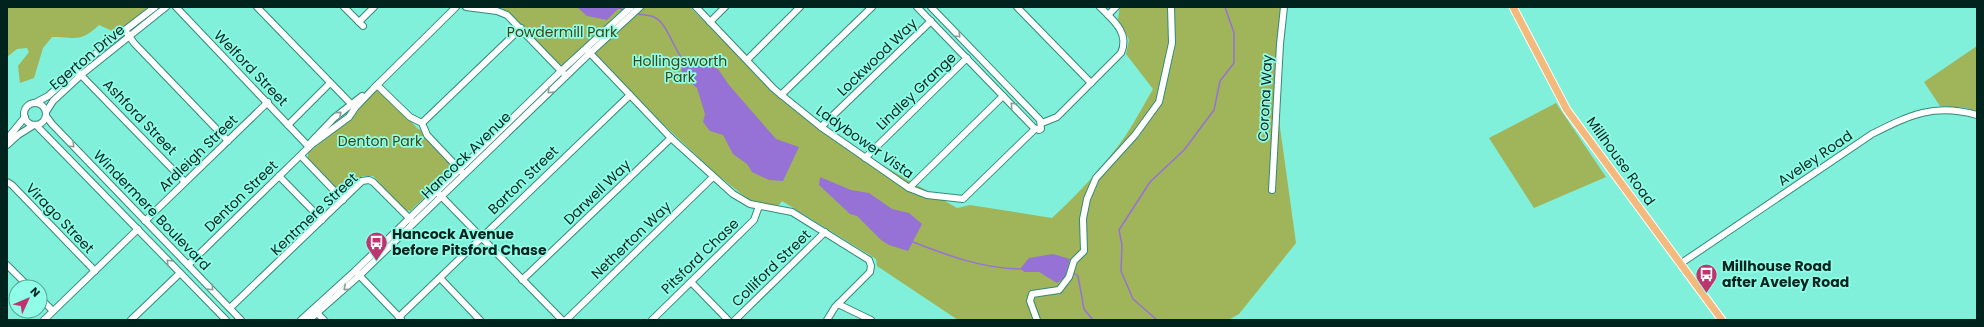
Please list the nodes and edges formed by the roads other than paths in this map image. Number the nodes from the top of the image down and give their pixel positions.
1 (155, 7) edge
2 (166, 7) edge
3 (176, 7) edge
4 (257, 7) edge
5 (344, 7) edge
6 (374, 7) edge
7 (456, 7) edge
8 (466, 7) edge
9 (630, 7) edge
10 (640, 7) edge
11 (696, 7) edge
12 (725, 7) edge
13 (800, 7) edge
14 (872, 7) edge
15 (917, 7) edge
16 (931, 7) edge
17 (1017, 7) edge
18 (1100, 7) edge
19 (1116, 7) edge
20 (1171, 7) edge
21 (1284, 7) edge
22 (1513, 7) edge
23 (1108, 15) junction
24 (931, 21) junction
25 (710, 22) junction
26 (521, 28) junction
27 (125, 30) junction
28 (129, 36) junction
29 (588, 50) junction
30 (967, 58) junction
31 (747, 60) junction
32 (76, 70) junction
33 (564, 73) junction
34 (81, 75) junction
35 (330, 83) junction
36 (1091, 83) junction
37 (375, 87) junction
38 (630, 95) junction
39 (781, 95) junction
40 (1003, 96) junction
41 (268, 102) junction
42 (35, 104) junction
43 (353, 107) junction
44 (46, 114) junction
45 (1977, 115) edge
46 (25, 117) junction
47 (422, 123) junction
48 (1042, 123) junction
49 (35, 125) junction
50 (288, 125) junction
51 (821, 127) junction
52 (1035, 129) junction
53 (671, 138) junction
54 (7, 139) edge
55 (228, 141) junction
56 (7, 145) edge
57 (310, 146) junction
58 (301, 156) junction
59 (865, 158) junction
60 (461, 171) junction
61 (279, 176) junction
62 (713, 176) junction
63 (7, 182) edge
64 (185, 182) junction
65 (909, 188) junction
66 (1272, 190) dead end
67 (439, 194) junction
68 (343, 200) junction
69 (759, 206) junction
70 (322, 220) junction
71 (411, 220) junction
72 (145, 221) junction
73 (138, 229) junction
74 (825, 232) junction
75 (481, 237) junction
76 (1680, 264) junction
77 (7, 265) edge
78 (188, 265) junction
79 (95, 271) junction
80 (180, 273) junction
81 (357, 273) junction
82 (440, 278) junction
83 (21, 279) edge
84 (522, 280) junction
85 (691, 282) junction
86 (838, 304) junction
87 (48, 306) edge
88 (230, 308) junction
89 (315, 310) junction
90 (53, 311) junction
91 (136, 315) junction
92 (401, 318) edge
93 (44, 320) edge
94 (131, 320) edge
95 (142, 320) edge
96 (226, 320) edge
97 (241, 320) edge
98 (301, 320) edge
99 (309, 320) edge
100 (324, 320) edge
101 (480, 320) edge
102 (562, 320) edge
103 (566, 320) edge
104 (652, 320) edge
105 (728, 320) edge
106 (735, 320) edge
107 (828, 320) edge
108 (872, 320) edge
109 (1037, 320) edge
110 (1722, 320) edge

1 - 27 street, Egerton Drive
2 - 28 street, Egerton Drive
3 - 41 street, Welford Street
4 - 35 street
5 - 6 street
7 - 37 street, Denton Street
8 - 26 street
9 - 29 street, Hancock Avenue
10 - 29 street, Hancock Avenue
11 - 25 street, Ladybower Vista
12 - 25 street
13 - 31 street
14 - 39 street
15 - 24 street
16 -> 48 street
17 - 36 street
18 - 23 street
19 - 23 street
20 - 109 street
21 - 66 street, Corona Way
22 - 76 main road, Millhouse Road
23 - 36 street
24 - 30 street
24 - 51 street, Lockwood Way
25 - 31 street, Ladybower Vista
26 - 33 street
26 - 47 street
27 - 28 street
27 - 32 street, Egerton Drive
28 - 34 street, Egerton Drive
28 - 55 street
29 - 33 street, Hancock Avenue
29 - 38 street
30 - 40 street
30 - 59 street, Lindley Grange
31 - 39 street, Ladybower Vista
32 - 34 street, Ashford Street
32 - 42 street, Egerton Drive
33 - 60 street, Hancock Avenue
34 - 44 street, Egerton Drive
34 - 64 street, Ashford Street
35 - 43 street
35 - 50 street
36 - 48 street
37 - 43 street, Denton Street
37 - 47 street
38 - 53 street
38 - 75 street, Barton Street
39 - 51 street, Ladybower Vista
52 -> 40 street
40 - 65 street
41 - 50 street, Welford Street
41 - 55 street, Ardleigh Street
42 - 44 street
42 - 46 street
57 -> 43 street, Denton Street
43 - 57 street, Denton Street
44 - 49 street
44 -> 72 street, Windermere Boulevard
45 - 76 street, Aveley Road
46 - 49 street
46 - 54 street
47 - 60 street
48 - 52 street
49 - 56 street
49 - 73 street, Windermere Boulevard
50 - 57 street, Welford Street
51 - 59 street, Ladybower Vista
52 - 65 street, Ladybower Vista
53 - 62 street
53 - 84 street, Darwell Way
55 - 64 street, Ardleigh Street
57 - 58 street, Denton Street
58 - 61 street, Denton Street
58 - 68 street
59 - 65 street, Ladybower Vista
60 - 67 street, Hancock Avenue
61 - 70 street
61 - 78 street, Denton Street
62 - 69 street
62 - 103 street, Netherton Way
63 - 79 street, Virago Street
64 - 72 street, Ardleigh Street
67 - 71 street, Hancock Avenue
67 - 75 street
68 - 70 street, Kentmere Street
68 - 71 street, Kentmere Street
69 - 74 street
69 - 85 street, Pitsford Chase
70 - 88 street, Kentmere Street
71 - 81 street, Hancock Avenue
72 - 78 street, Windermere Boulevard
73 - 79 street
80 -> 73 street, Windermere Boulevard
74 - 86 street
74 - 106 street, Colliford Street
75 - 82 street, Barton Street
75 - 84 street
76 - 110 main road, Millhouse Road
77 - 83 street
78 -> 88 street, Windermere Boulevard
79 - 90 street
80 - 91 street
80 - 96 street, Windermere Boulevard
81 - 89 street, Hancock Avenue
81 - 92 street
82 - 92 street, Barton Street
82 - 101 street
84 - 102 street
85 - 104 street, Pitsford Chase
85 - 105 street
86 - 107 street
86 - 108 street
87 - 90 street
88 - 97 street, Windermere Boulevard
89 - 98 street, Hancock Avenue
89 - 99 street, Hancock Avenue
89 - 100 street
90 - 93 street
91 - 94 street
91 - 95 street

